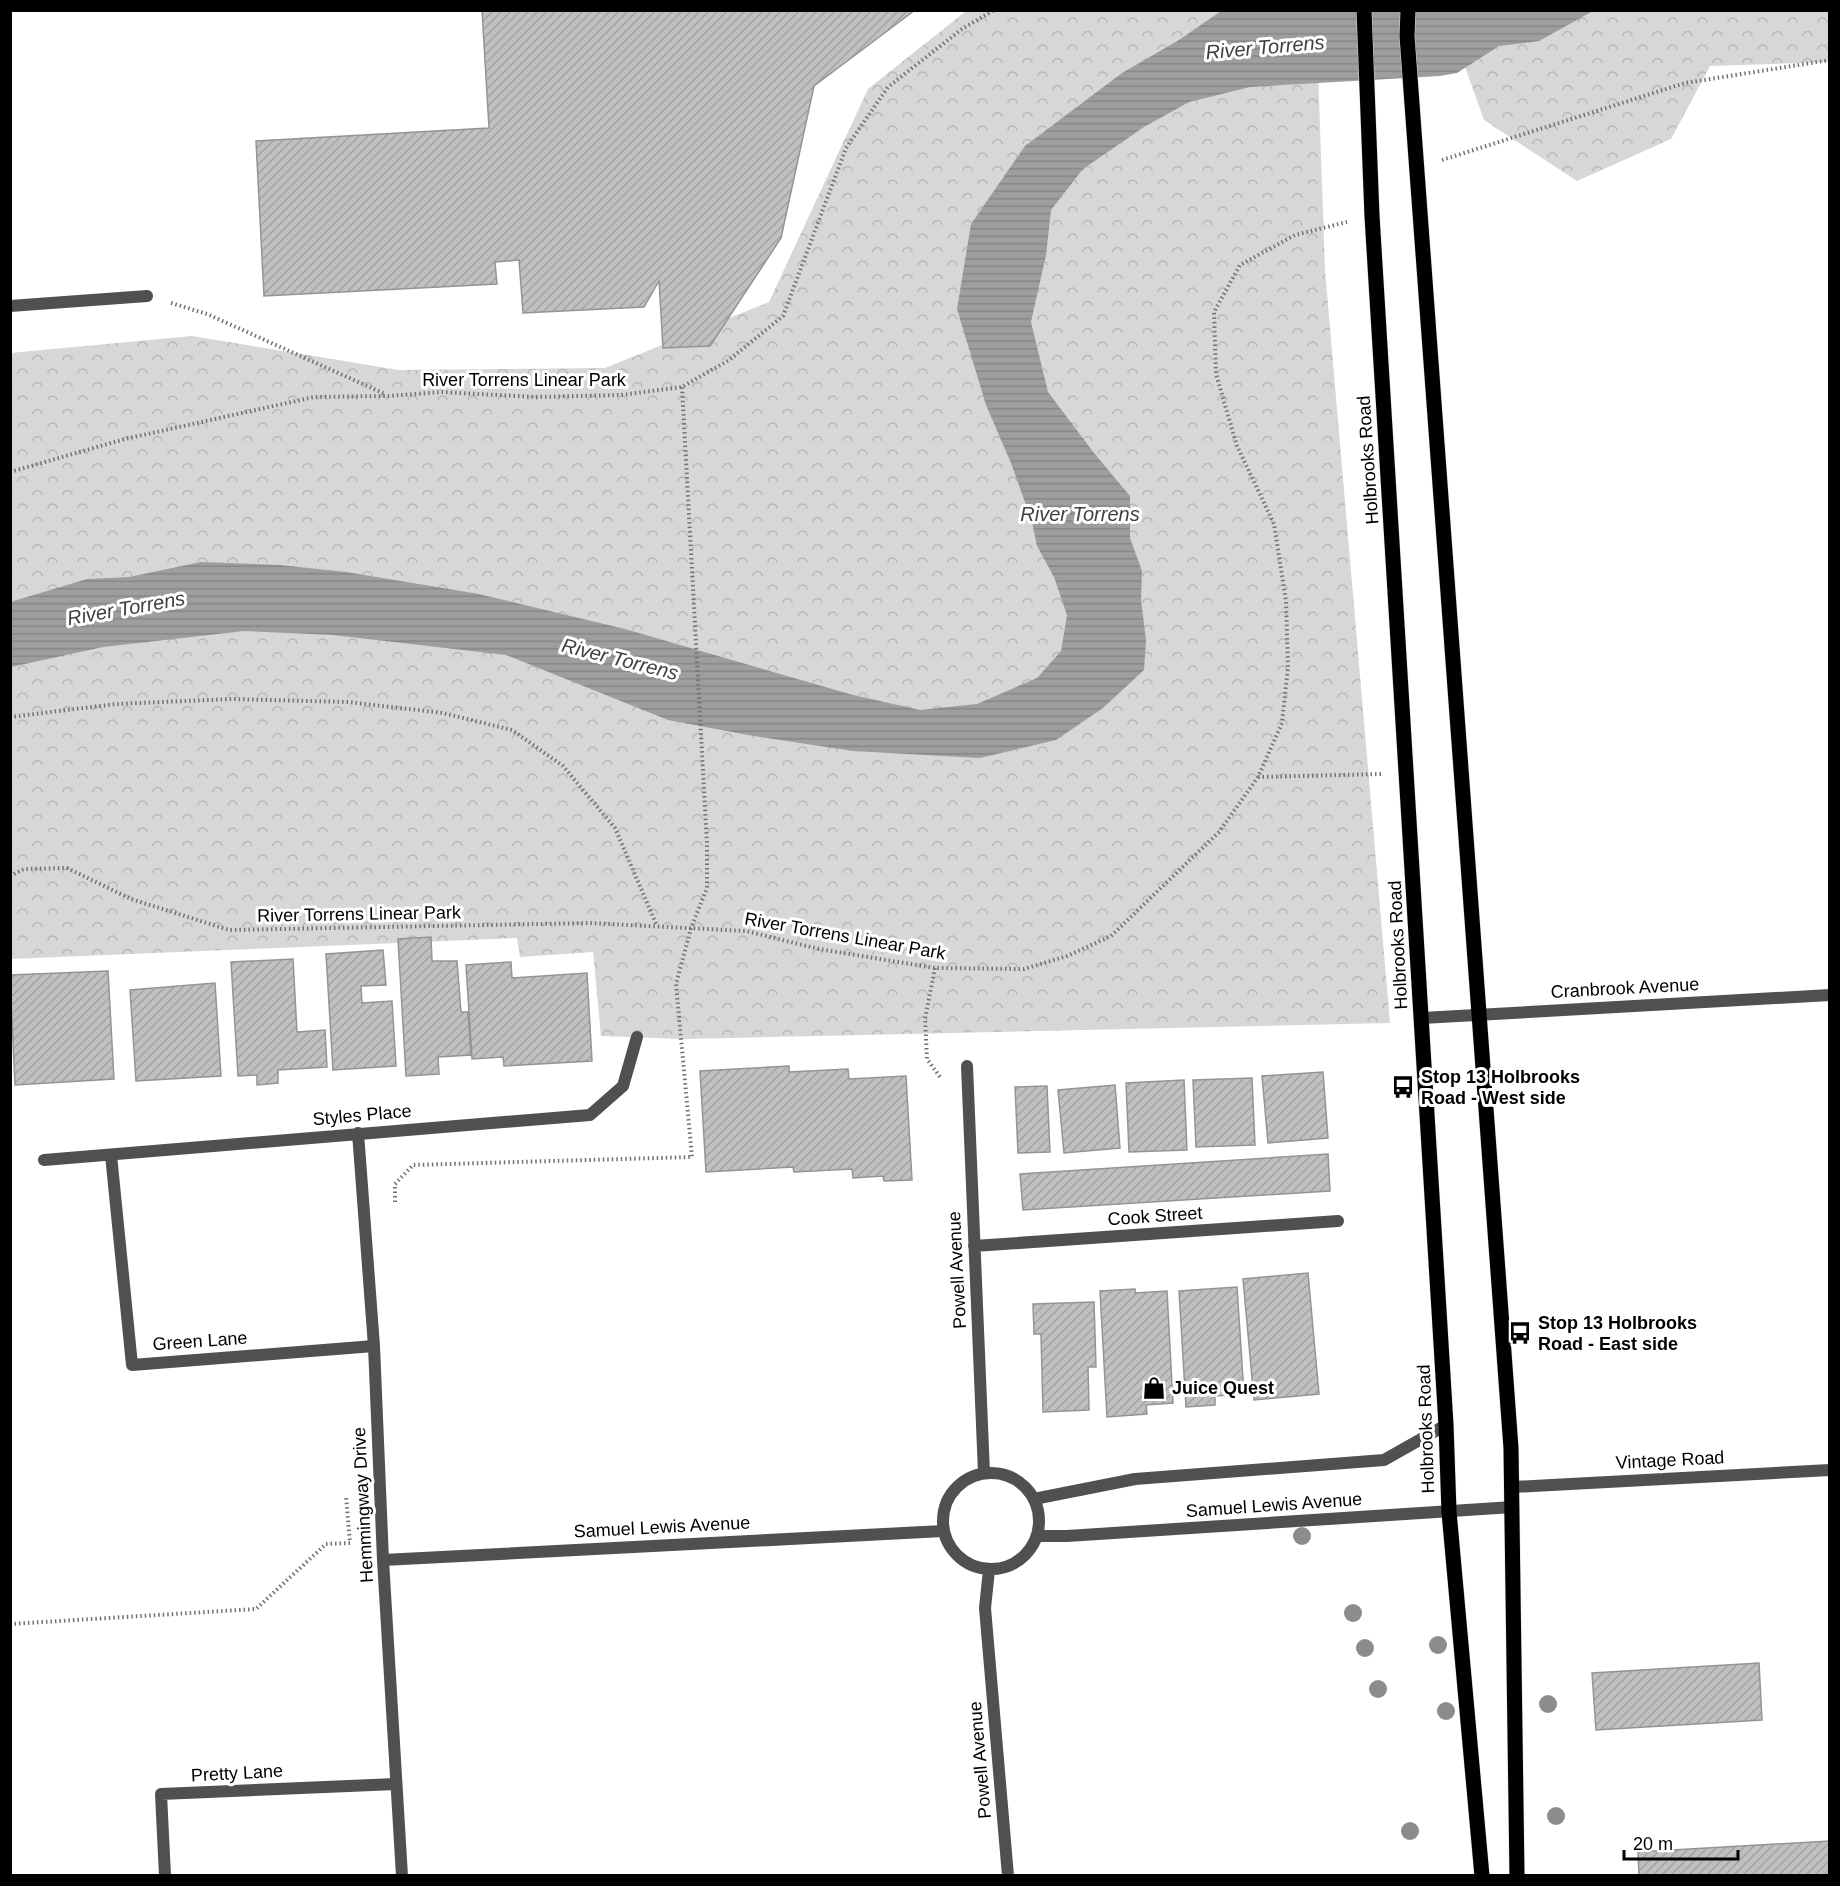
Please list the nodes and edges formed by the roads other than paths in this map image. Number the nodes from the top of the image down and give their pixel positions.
1 (1364, 10) edge
2 (1408, 10) edge
3 (147, 296) road end
4 (10, 306) edge
5 (1830, 995) edge
6 (1480, 1014) junction
7 (1422, 1018) junction
8 (637, 1037) dead end
9 (967, 1066) dead end
10 (358, 1133) junction
11 (111, 1155) junction
12 (44, 1160) dead end
13 (1338, 1221) dead end
14 (974, 1246) junction
15 (374, 1346) junction
16 (1446, 1425) junction
17 (1830, 1470) edge
18 (984, 1473) junction
19 (1513, 1487) junction
20 (1034, 1499) junction
21 (1513, 1507) junction
22 (1449, 1512) junction
23 (943, 1530) junction
24 (1037, 1536) junction
25 (383, 1560) junction
26 (989, 1570) junction
27 (396, 1784) junction
28 (165, 1875) edge
29 (402, 1875) edge
30 (1008, 1875) edge
31 (1482, 1875) edge
32 (1517, 1875) edge

1 - 7 main road, Holbrooks Road
2 - 6 main road
3 - 4 street
5 - 6 street, Cranbrook Avenue
6 - 7 street, Cranbrook Avenue
6 - 19 main road
7 - 16 main road, Holbrooks Road
8 - 10 street, Styles Place
9 - 14 street, Powell Avenue
10 - 11 street, Styles Place
10 - 15 street, Hemmingway Drive
11 - 12 street, Styles Place
11 - 15 street, Green Lane
13 - 14 street, Cook Street
14 - 18 street, Powell Avenue
15 - 25 street, Hemmingway Drive
16 - 20 street, Samuel Lewis Avenue
16 - 22 main road, Holbrooks Road
17 - 19 street, Vintage Road
18 - 20 street
18 - 23 street
19 - 21 main road
20 - 24 street
21 - 22 street, Samuel Lewis Avenue
21 - 32 main road
22 - 24 street, Samuel Lewis Avenue
22 - 31 main road, Holbrooks Road
23 - 25 street, Samuel Lewis Avenue
23 - 26 street
24 - 26 street
25 - 27 street, Hemmingway Drive
26 - 30 street, Powell Avenue
27 - 28 street, Pretty Lane
27 - 29 street, Hemmingway Drive

